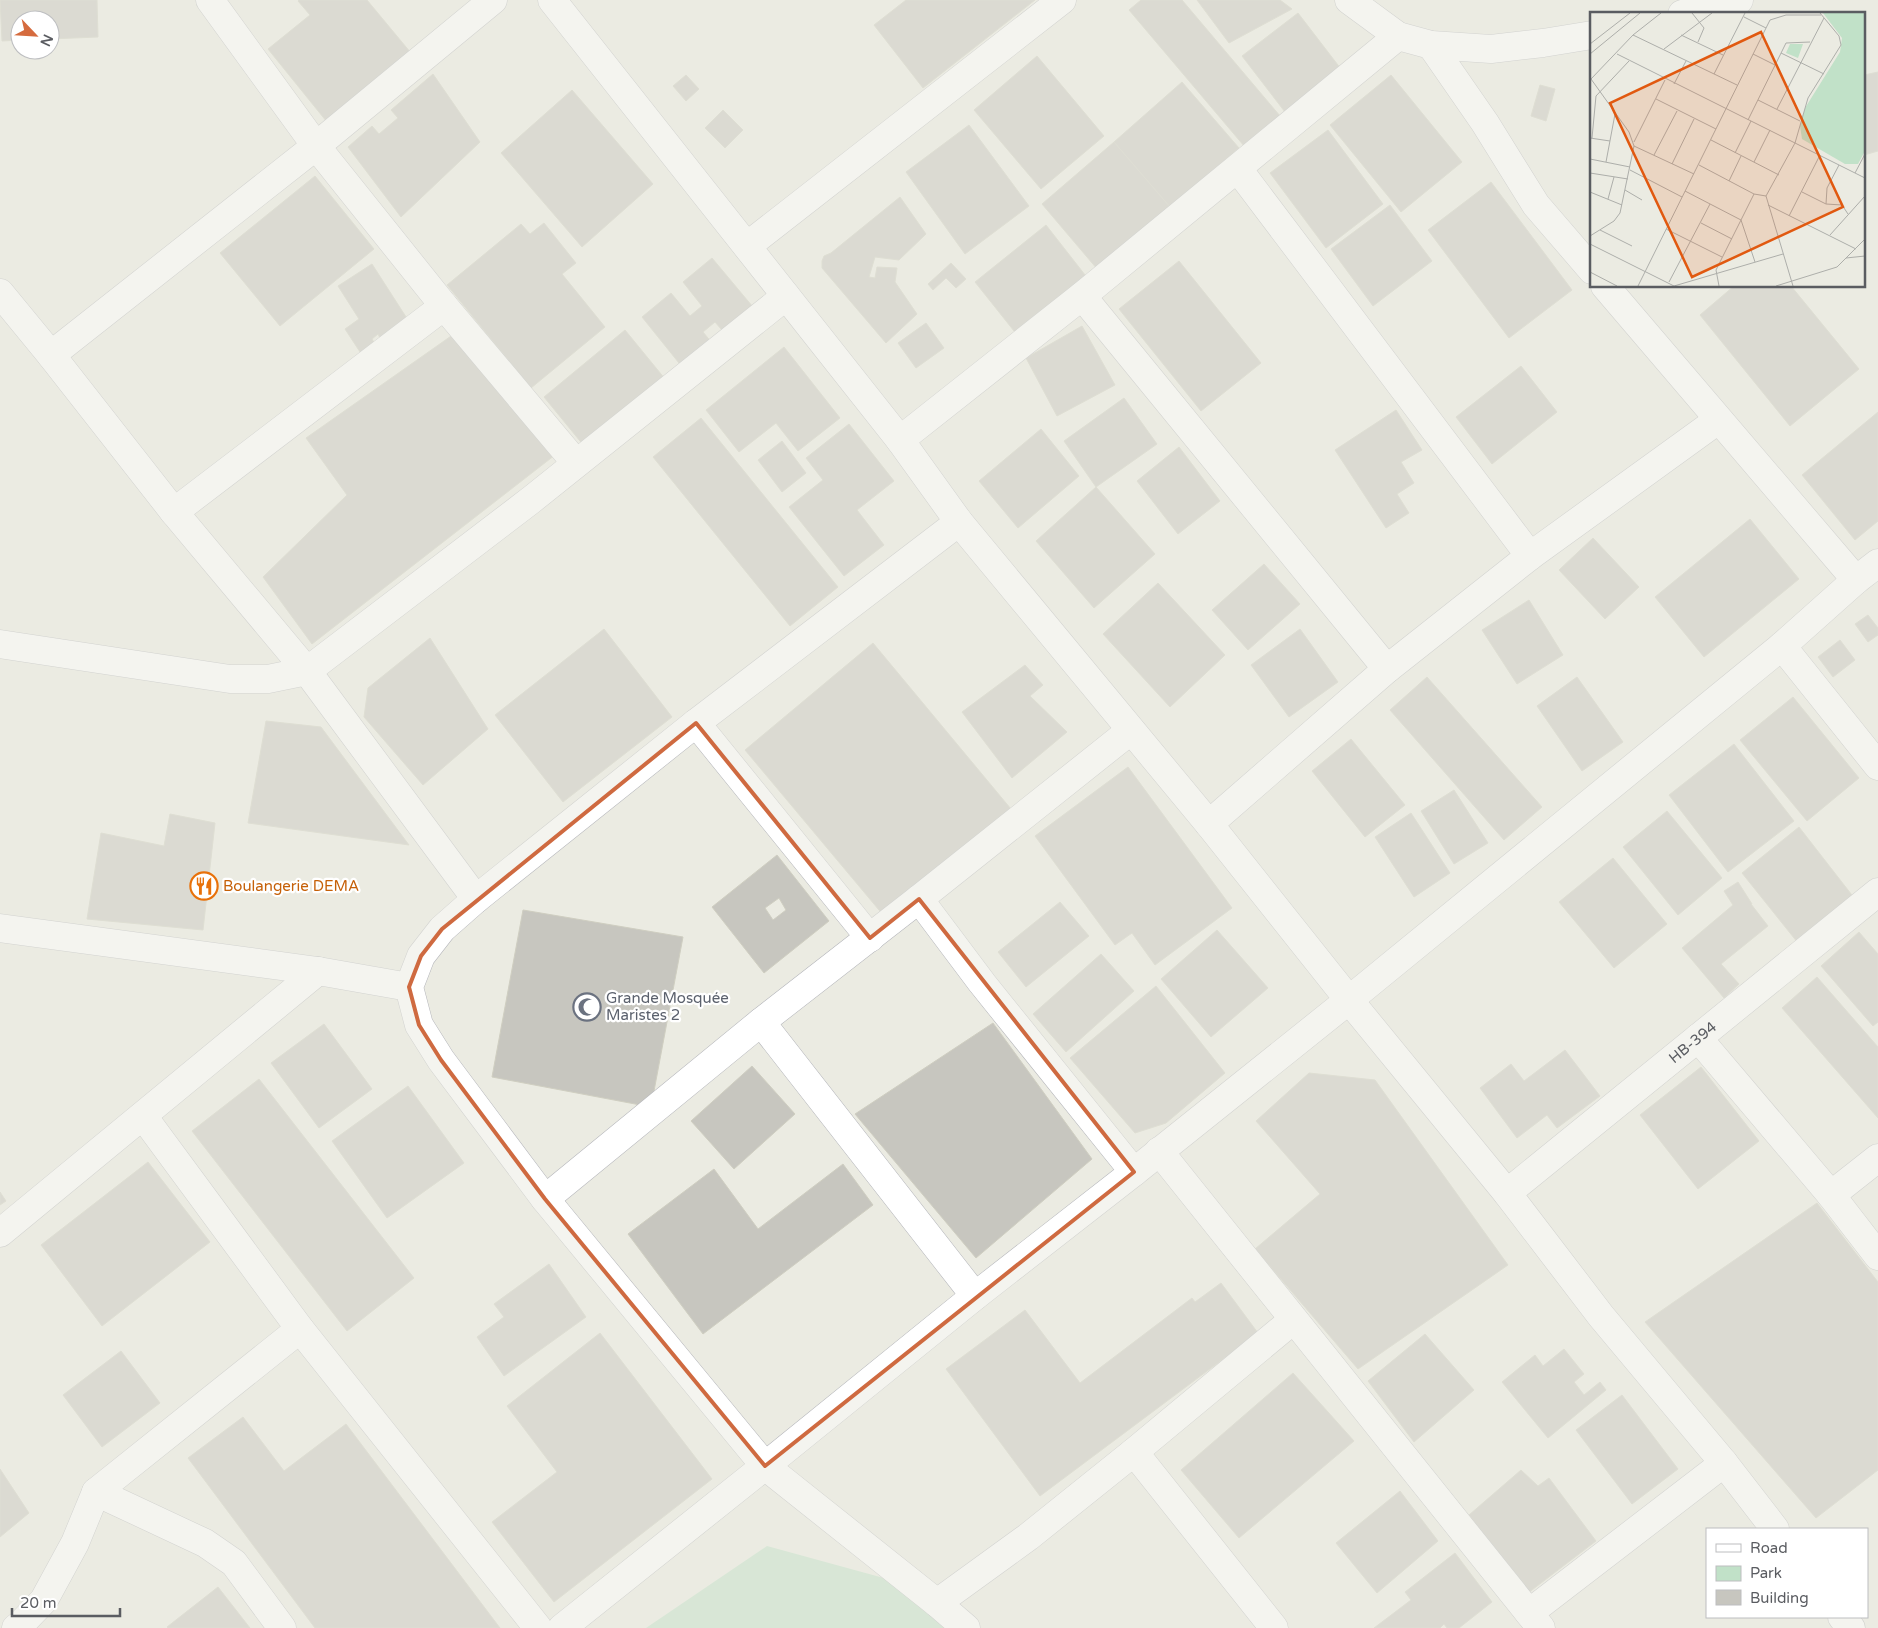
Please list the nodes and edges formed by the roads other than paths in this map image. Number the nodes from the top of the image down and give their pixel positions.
1 (210, 0) edge
2 (492, 0) edge
3 (552, 0) edge
4 (1062, 0) edge
5 (1349, 0) edge
6 (1739, 0) edge
7 (1690, 12) edge
8 (1590, 35) edge
9 (1398, 36) junction
10 (1431, 45) junction
11 (316, 146) junction
12 (1238, 169) junction
13 (747, 246) junction
14 (1590, 268) edge
15 (1607, 288) edge
16 (0, 293) edge
17 (786, 296) junction
18 (1082, 296) junction
19 (444, 306) junction
20 (51, 355) junction
21 (1718, 420) junction
22 (900, 440) junction
23 (576, 463) junction
24 (174, 512) junction
25 (959, 522) junction
26 (1530, 556) junction
27 (1878, 562) edge
28 (1856, 580) junction
29 (0, 644) edge
30 (1782, 646) junction
31 (1387, 669) junction
32 (307, 671) junction
33 (696, 723) junction
34 (1130, 731) junction
35 (1878, 766) edge
36 (1209, 824) junction
37 (1878, 892) edge
38 (476, 899) junction
39 (919, 899) junction
40 (0, 928) edge
41 (870, 938) junction
42 (318, 971) junction
43 (409, 987) junction
44 (1349, 1000) junction
45 (761, 1022) junction
46 (1698, 1038) junction
47 (143, 1116) junction
48 (1159, 1151) junction
49 (1878, 1158) edge
50 (1134, 1172) junction
51 (1507, 1193) junction
52 (1831, 1195) junction
53 (545, 1199) junction
54 (0, 1233) edge
55 (1878, 1256) edge
56 (975, 1296) junction
57 (1293, 1320) junction
58 (300, 1329) junction
59 (1134, 1452) junction
60 (1724, 1463) junction
61 (765, 1466) junction
62 (96, 1492) junction
63 (1774, 1528) edge
64 (937, 1603) junction
65 (1843, 1618) edge
66 (1535, 1621) edge
67 (16, 1628) edge
68 (282, 1628) edge
69 (538, 1628) edge
70 (562, 1628) edge
71 (966, 1628) edge
72 (1274, 1628) edge
73 (1851, 1628) edge

1 - 11 street
2 - 11 street
3 - 13 street
4 - 13 street
5 - 9 street
6 - 7 street
8 - 10 street
9 - 10 street
9 - 12 street
10 - 14 street
11 - 19 street
11 - 20 street
12 - 18 street
12 - 26 street
13 - 17 street
15 - 21 street
16 - 20 street
17 - 22 street
17 - 23 street
18 - 22 street
18 - 31 street
19 - 23 street
19 - 24 street
20 - 24 street
21 - 26 street
21 - 28 street
22 - 25 street
23 - 32 street
24 - 32 street
25 - 33 street
25 - 34 street
26 - 31 street
27 - 28 street
28 - 30 street
29 - 32 street
30 - 35 street
30 - 44 street
31 - 36 street
32 - 38 street
33 - 38 street
33 - 41 street
34 - 36 street
34 - 39 street
36 - 44 street
37 - 46 street, HB-394
38 - 43 street
39 - 41 street
39 - 50 street
40 - 42 street
41 - 45 street
42 - 43 street
42 - 47 street
43 - 53 street
44 - 48 street
44 - 51 street
45 - 53 street
45 - 56 street
46 - 51 street, HB-394
46 - 52 street
47 - 54 street
47 - 58 street
48 - 50 street
48 - 57 street
49 - 52 street
50 - 56 street
51 - 60 street
52 - 55 street
53 - 61 street
56 - 61 street
57 - 59 street
57 - 66 street
58 - 62 street
58 - 69 street
59 - 64 street
59 - 72 street
60 - 63 street
60 - 66 street
61 - 64 street
61 - 70 street
62 - 67 street
62 - 68 street
64 - 71 street
65 - 73 street

